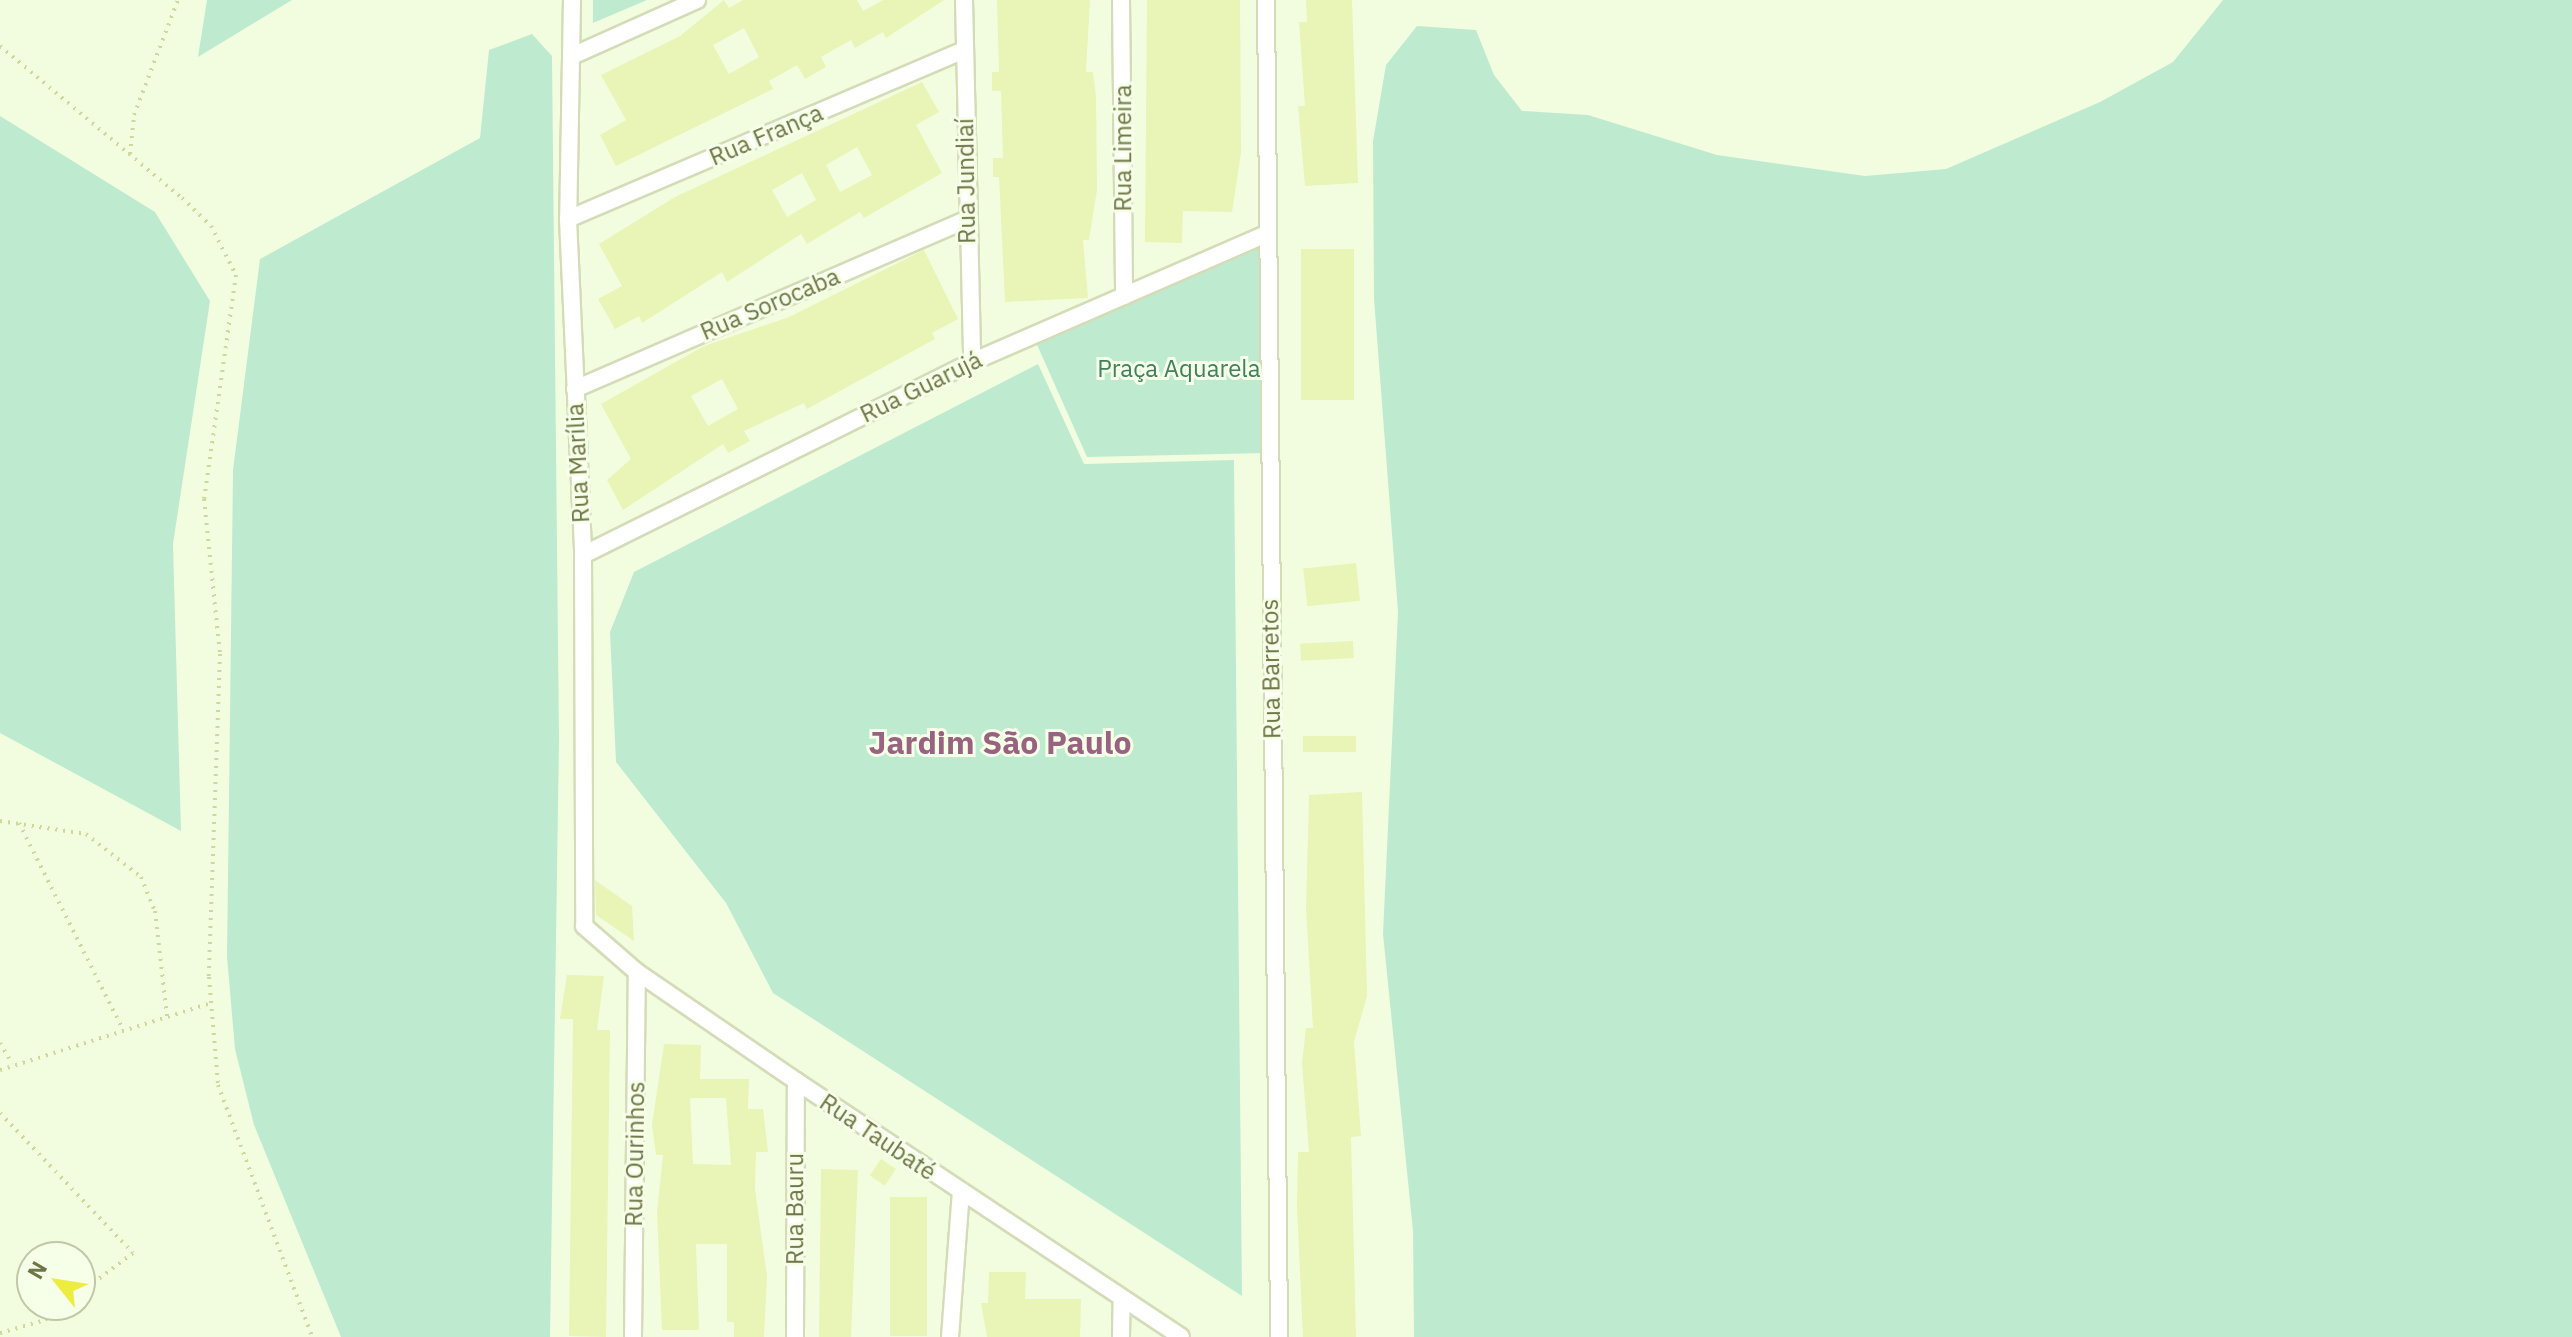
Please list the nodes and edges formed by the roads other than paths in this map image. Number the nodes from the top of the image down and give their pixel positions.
1 (572, 0) edge
2 (697, 0) edge
3 (964, 0) edge
4 (1121, 0) edge
5 (1266, 0) edge
6 (964, 50) junction
7 (572, 56) junction
8 (568, 219) junction
9 (966, 220) junction
10 (1267, 234) junction
11 (1124, 296) junction
12 (972, 362) junction
13 (575, 389) junction
14 (583, 555) junction
15 (584, 926) joint
16 (637, 972) junction
17 (796, 1081) junction
18 (961, 1192) junction
19 (1122, 1298) junction
20 (633, 1337) edge
21 (795, 1337) edge
22 (950, 1337) edge
23 (1121, 1337) edge
24 (1181, 1337) edge
25 (1279, 1337) edge

1 - 7 street, Rua Marília
2 - 7 street
3 - 6 street, Rua Jundiaí
4 - 11 street, Rua Limeira
5 - 10 street, Rua Barretos
6 - 8 street, Rua França
6 - 9 street, Rua Jundiaí
7 - 8 street, Rua Marília
8 - 13 street, Rua Marília
9 - 12 street, Rua Jundiaí
9 - 13 street, Rua Sorocaba
10 - 11 street, Rua Guarujá
10 - 25 street, Rua Barretos
11 - 12 street, Rua Guarujá
12 - 14 street, Rua Guarujá
13 - 14 street, Rua Marília
14 - 15 street, Rua Marília
15 - 16 street, Rua Taubaté
16 - 17 street, Rua Taubaté
16 - 20 street, Rua Ourinhos
17 - 18 street, Rua Taubaté
17 - 21 street, Rua Bauru
18 - 19 street, Rua Taubaté
18 - 22 street
19 - 23 street
19 - 24 street, Rua Taubaté

